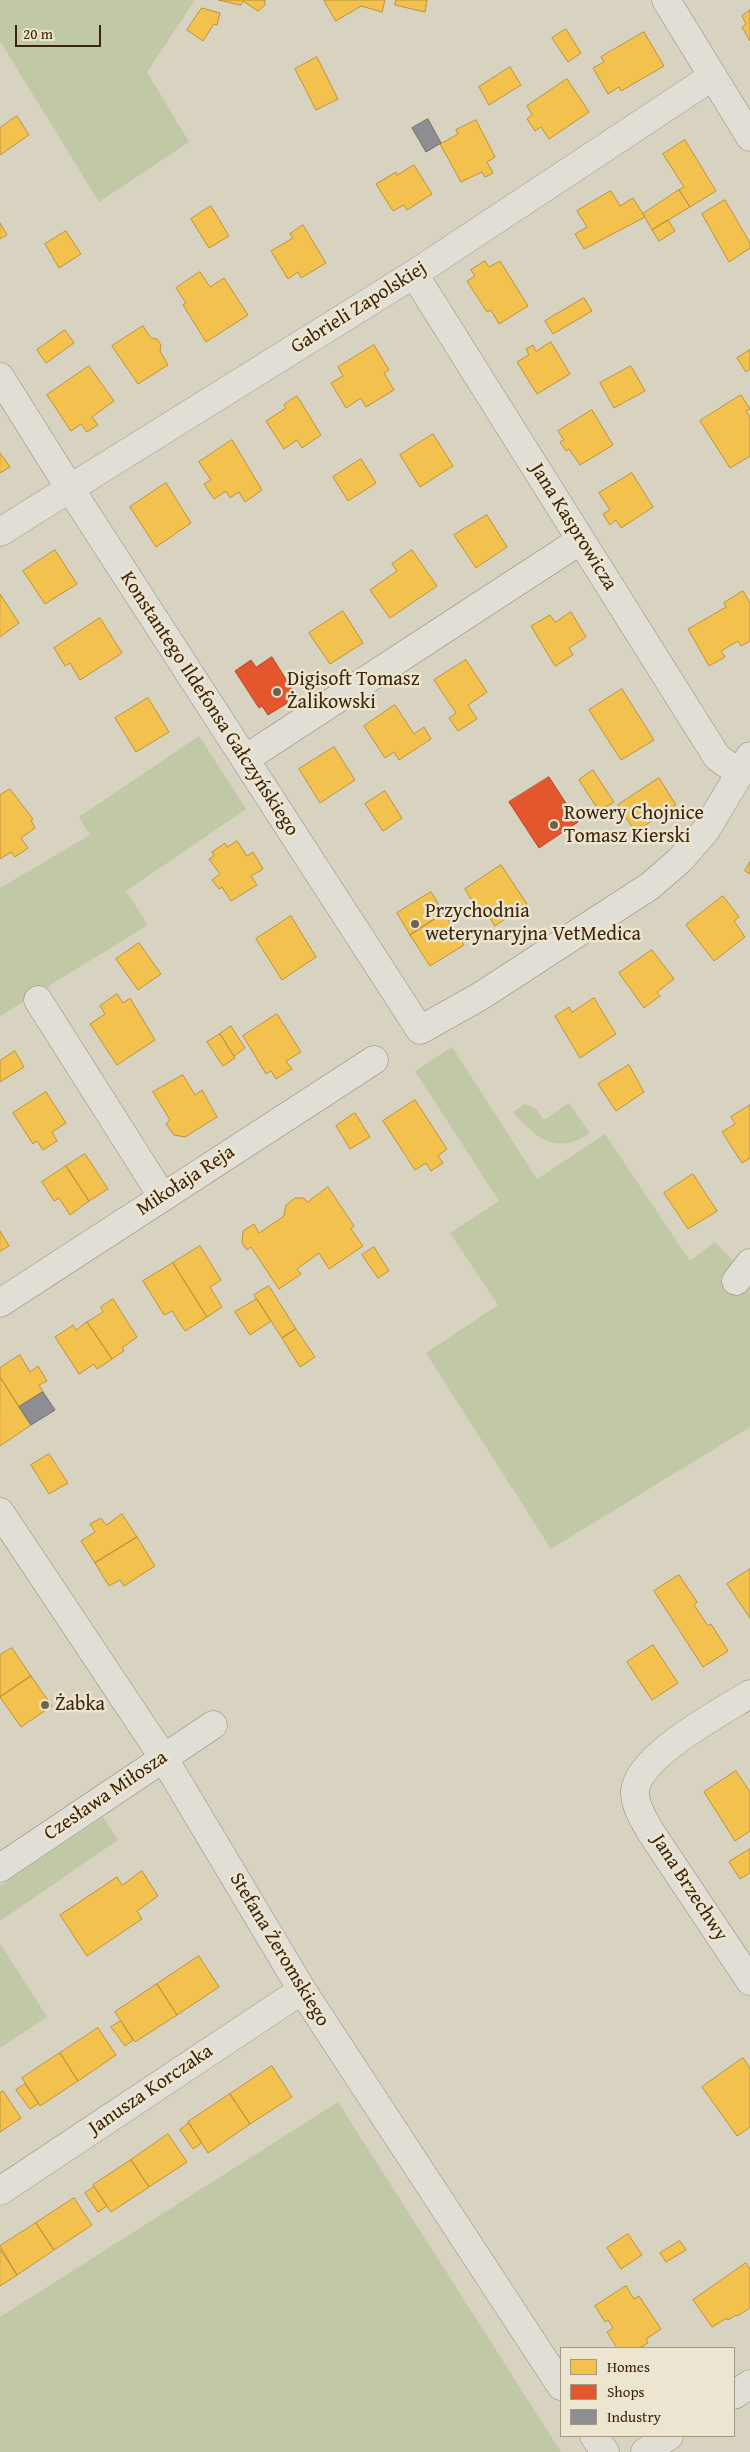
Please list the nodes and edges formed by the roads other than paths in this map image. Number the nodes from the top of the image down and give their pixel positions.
1 (666, 0) edge
2 (713, 76) junction
3 (750, 137) edge
4 (414, 274) junction
5 (0, 377) edge
6 (69, 488) junction
7 (0, 532) edge
8 (581, 540) junction
9 (245, 759) junction
10 (745, 764) edge
11 (38, 1000) dead end
12 (374, 1060) dead end
13 (162, 1196) junction
14 (0, 1303) edge
15 (0, 1512) edge
16 (750, 1694) edge
17 (213, 1725) dead end
18 (164, 1757) junction
19 (0, 1868) edge
20 (750, 1982) edge
21 (302, 1990) junction
22 (0, 2191) edge
23 (560, 2384) edge
24 (750, 2384) edge
25 (735, 2394) edge
26 (595, 2437) edge
27 (668, 2437) edge
28 (605, 2452) edge
29 (645, 2452) edge

1 - 2 street
2 - 3 street
2 - 4 street, Gabrieli Zapolskiej
4 - 6 street, Gabrieli Zapolskiej
4 - 8 street, Jana Kasprowicza
5 - 6 street, Konstantego Ildefonsa Gałczyńskiego
6 - 7 street, Gabrieli Zapolskiej
6 - 9 street, Konstantego Ildefonsa Gałczyńskiego
8 - 9 street
8 - 10 street, Jana Kasprowicza
9 - 10 street, Konstantego Ildefonsa Gałczyńskiego
11 - 13 street
12 - 13 street, Mikołaja Reja
13 - 14 street, Mikołaja Reja
15 - 18 street, Stefana Żeromskiego
16 - 20 street, Jana Brzechwy
17 - 18 street, Czesława Miłosza
18 - 19 street, Czesława Miłosza
18 - 21 street, Stefana Żeromskiego
21 - 22 street, Janusza Korczaka
21 - 23 street, Stefana Żeromskiego
24 - 25 street
26 - 28 street
27 - 29 street

